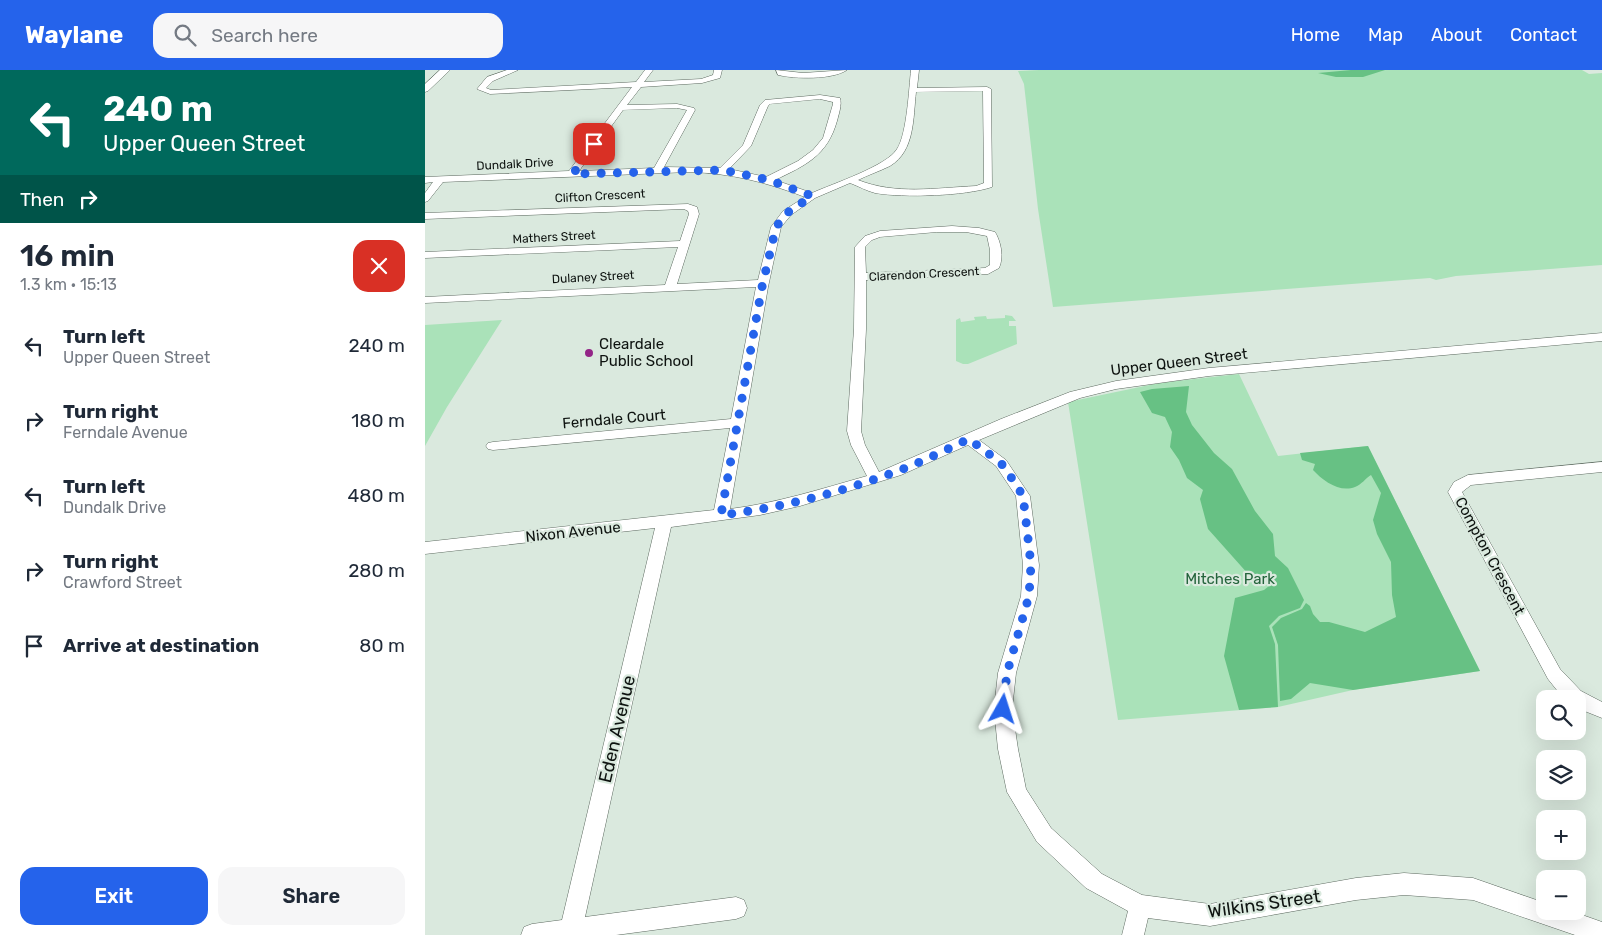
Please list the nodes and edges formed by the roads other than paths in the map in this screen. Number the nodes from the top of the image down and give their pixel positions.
1 (445, 70) edge
2 (514, 70) edge
3 (649, 70) edge
4 (718, 70) edge
5 (781, 70) edge
6 (843, 70) edge
7 (915, 70) edge
8 (639, 84) junction
9 (425, 89) edge
10 (911, 90) junction
11 (621, 108) junction
12 (723, 170) junction
13 (657, 171) junction
14 (573, 174) junction
15 (425, 180) edge
16 (440, 180) junction
17 (769, 180) junction
18 (850, 180) junction
19 (812, 196) junction
20 (425, 199) edge
21 (425, 216) edge
22 (684, 244) junction
23 (425, 255) edge
24 (861, 277) junction
25 (763, 283) junction
26 (670, 287) junction
27 (425, 300) edge
28 (1602, 337) edge
29 (737, 423) junction
30 (969, 439) junction
31 (493, 446) dead end
32 (1602, 467) edge
33 (875, 478) junction
34 (721, 515) junction
35 (664, 522) junction
36 (426, 550) edge
37 (1602, 710) edge
38 (1140, 906) junction
39 (736, 908) dead end
40 (571, 932) edge
41 (1602, 933) edge
42 (532, 935) edge
43 (1133, 935) edge

1 - 9 main road
2 - 8 street
3 - 8 street
4 - 8 street
5 - 6 street
7 - 10 street
8 - 11 street
10 - 18 street
10 - 18 street
11 - 13 street
11 - 14 street
12 - 13 street, Dundalk Drive
12 - 17 street, Dundalk Drive
12 - 17 street
13 - 14 street, Dundalk Drive
14 - 16 street, Dundalk Drive
15 - 16 street, Dundalk Drive
16 - 20 street
17 - 19 street, Dundalk Drive
18 - 19 street
19 - 25 street
21 - 22 street, Clifton Crescent
22 - 23 street, Mathers Street
22 - 26 street, Clifton Crescent
24 - 24 street, Clarendon Crescent
24 - 33 street, Clarendon Crescent
25 - 26 street, Dulaney Street
25 - 29 street
26 - 27 street, Dulaney Street
28 - 30 street, Upper Queen Street
29 - 31 street, Ferndale Court
29 - 34 street
30 - 33 street, Upper Queen Street
30 - 38 street, Wilkins Street
32 - 37 street, Compton Crescent
33 - 34 street, Upper Queen Street
34 - 35 street, Nixon Avenue
35 - 36 street, Nixon Avenue
35 - 40 street, Eden Avenue
38 - 41 street, Wilkins Street
38 - 43 street
39 - 40 street
40 - 42 street

